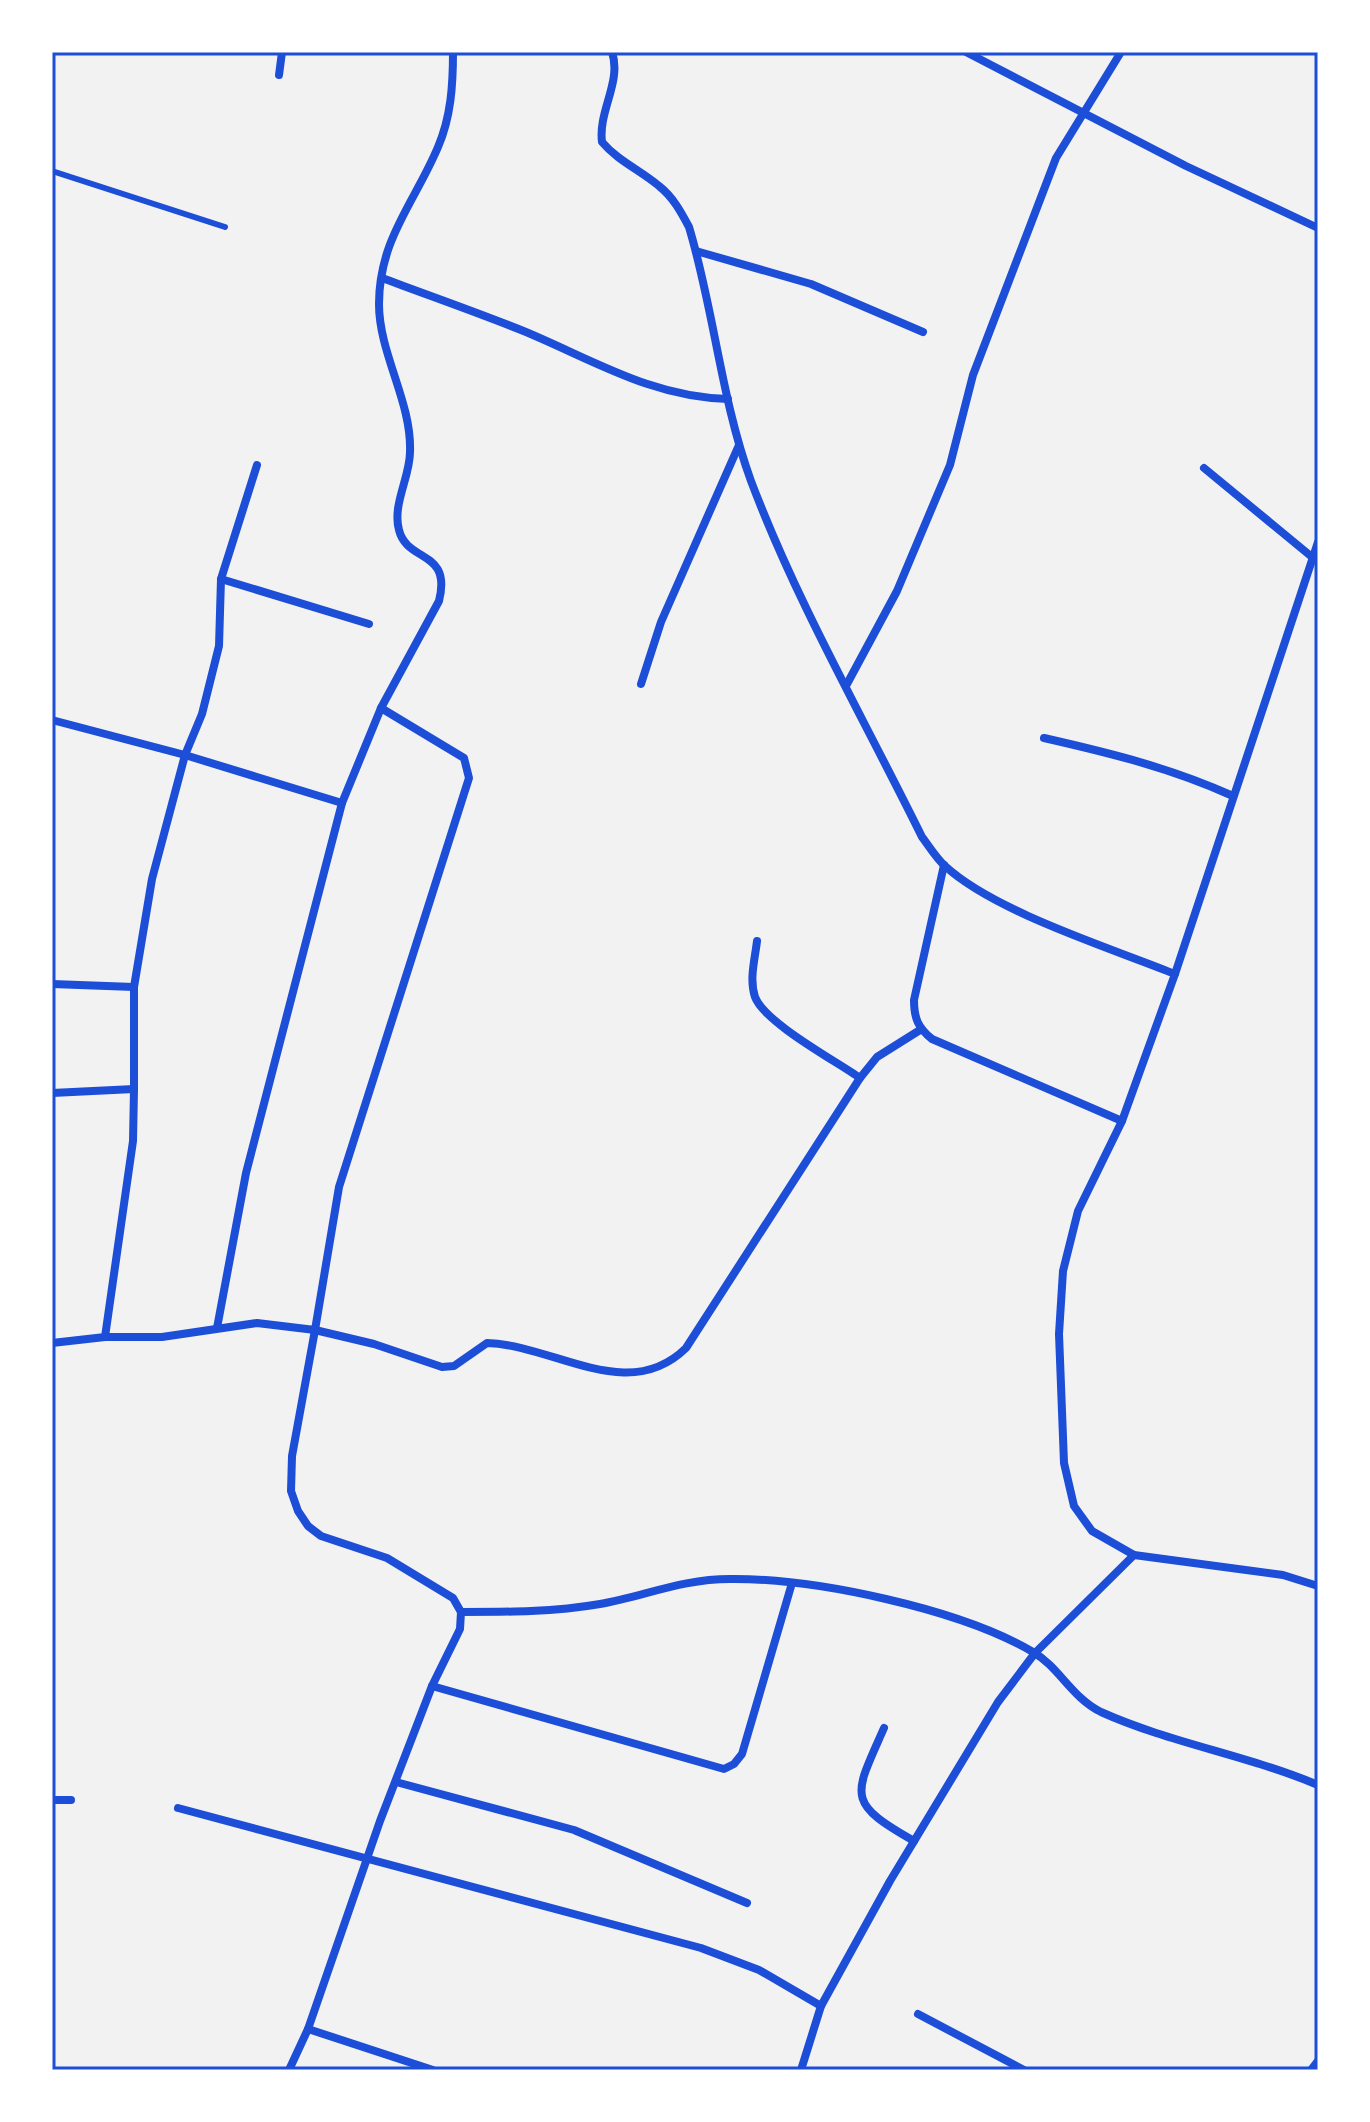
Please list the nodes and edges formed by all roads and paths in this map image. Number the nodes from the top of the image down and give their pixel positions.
1 (282, 52) edge
2 (453, 52) edge
3 (612, 52) edge
4 (966, 52) edge
5 (1121, 52) edge
6 (279, 75) dead end
7 (1086, 112) junction
8 (52, 171) edge
9 (225, 227) dead end
10 (1318, 228) edge
11 (696, 251) junction
12 (382, 278) junction
13 (923, 332) dead end
14 (728, 399) junction
15 (740, 445) junction
16 (257, 465) dead end
17 (1204, 468) dead end
18 (1318, 542) edge
19 (1312, 557) junction
20 (1305, 574) junction
21 (1318, 578) edge
22 (221, 579) junction
23 (369, 624) dead end
24 (641, 684) dead end
25 (847, 684) junction
26 (381, 708) junction
27 (52, 720) edge
28 (1044, 738) dead end
29 (185, 755) junction
30 (1233, 796) junction
31 (342, 803) junction
32 (944, 865) junction
33 (757, 941) dead end
34 (1175, 974) junction
35 (52, 984) edge
36 (134, 987) junction
37 (920, 1030) junction
38 (860, 1078) junction
39 (134, 1089) junction
40 (52, 1093) edge
41 (1122, 1121) junction
42 (217, 1328) junction
43 (315, 1330) junction
44 (105, 1337) junction
45 (52, 1343) edge
46 (1134, 1555) junction
47 (792, 1583) junction
48 (1318, 1586) edge
49 (461, 1612) junction
50 (1035, 1653) junction
51 (432, 1686) junction
52 (884, 1728) dead end
53 (396, 1782) junction
54 (1318, 1785) edge
55 (52, 1800) edge
56 (71, 1800) dead end
57 (178, 1808) dead end
58 (914, 1841) junction
59 (367, 1861) junction
60 (747, 1903) dead end
61 (821, 2006) junction
62 (918, 2014) dead end
63 (308, 2029) junction
64 (1318, 2061) edge
65 (805, 2068) edge
66 (289, 2070) edge
67 (433, 2070) edge
68 (1024, 2070) edge
69 (1311, 2070) edge

1 - 6 street
2 - 12 street
3 - 11 street
4 - 7 street
5 - 7 street
7 - 10 street
7 - 25 street
8 - 9 lane
11 - 13 street
11 - 14 street
12 - 14 street
12 - 26 street
14 - 15 street
15 - 24 street
15 - 25 street
16 - 22 street
17 - 19 street
18 - 19 street
19 - 20 street
20 - 21 street
20 - 30 street
22 - 23 street
22 - 29 street
25 - 32 street
26 - 31 street
26 - 43 street
27 - 29 street
28 - 30 street
29 - 31 street
29 - 36 street
30 - 34 street
31 - 42 street
32 - 34 street
32 - 37 street
33 - 38 street
34 - 41 street
35 - 36 street
36 - 39 street
37 - 38 street
37 - 41 street
38 - 43 street
39 - 40 street
39 - 44 street
41 - 46 street
42 - 43 street
42 - 44 street
43 - 49 street
44 - 45 street
46 - 48 street
46 - 50 street
47 - 49 street
47 - 50 street
47 - 51 street
49 - 51 street
50 - 54 street
50 - 58 street
51 - 53 street
52 - 58 street
53 - 59 street
53 - 60 street
55 - 56 street
57 - 59 street
58 - 61 street
59 - 61 street
59 - 63 street
61 - 65 street
62 - 68 street
63 - 66 street
63 - 67 street
64 - 69 street

